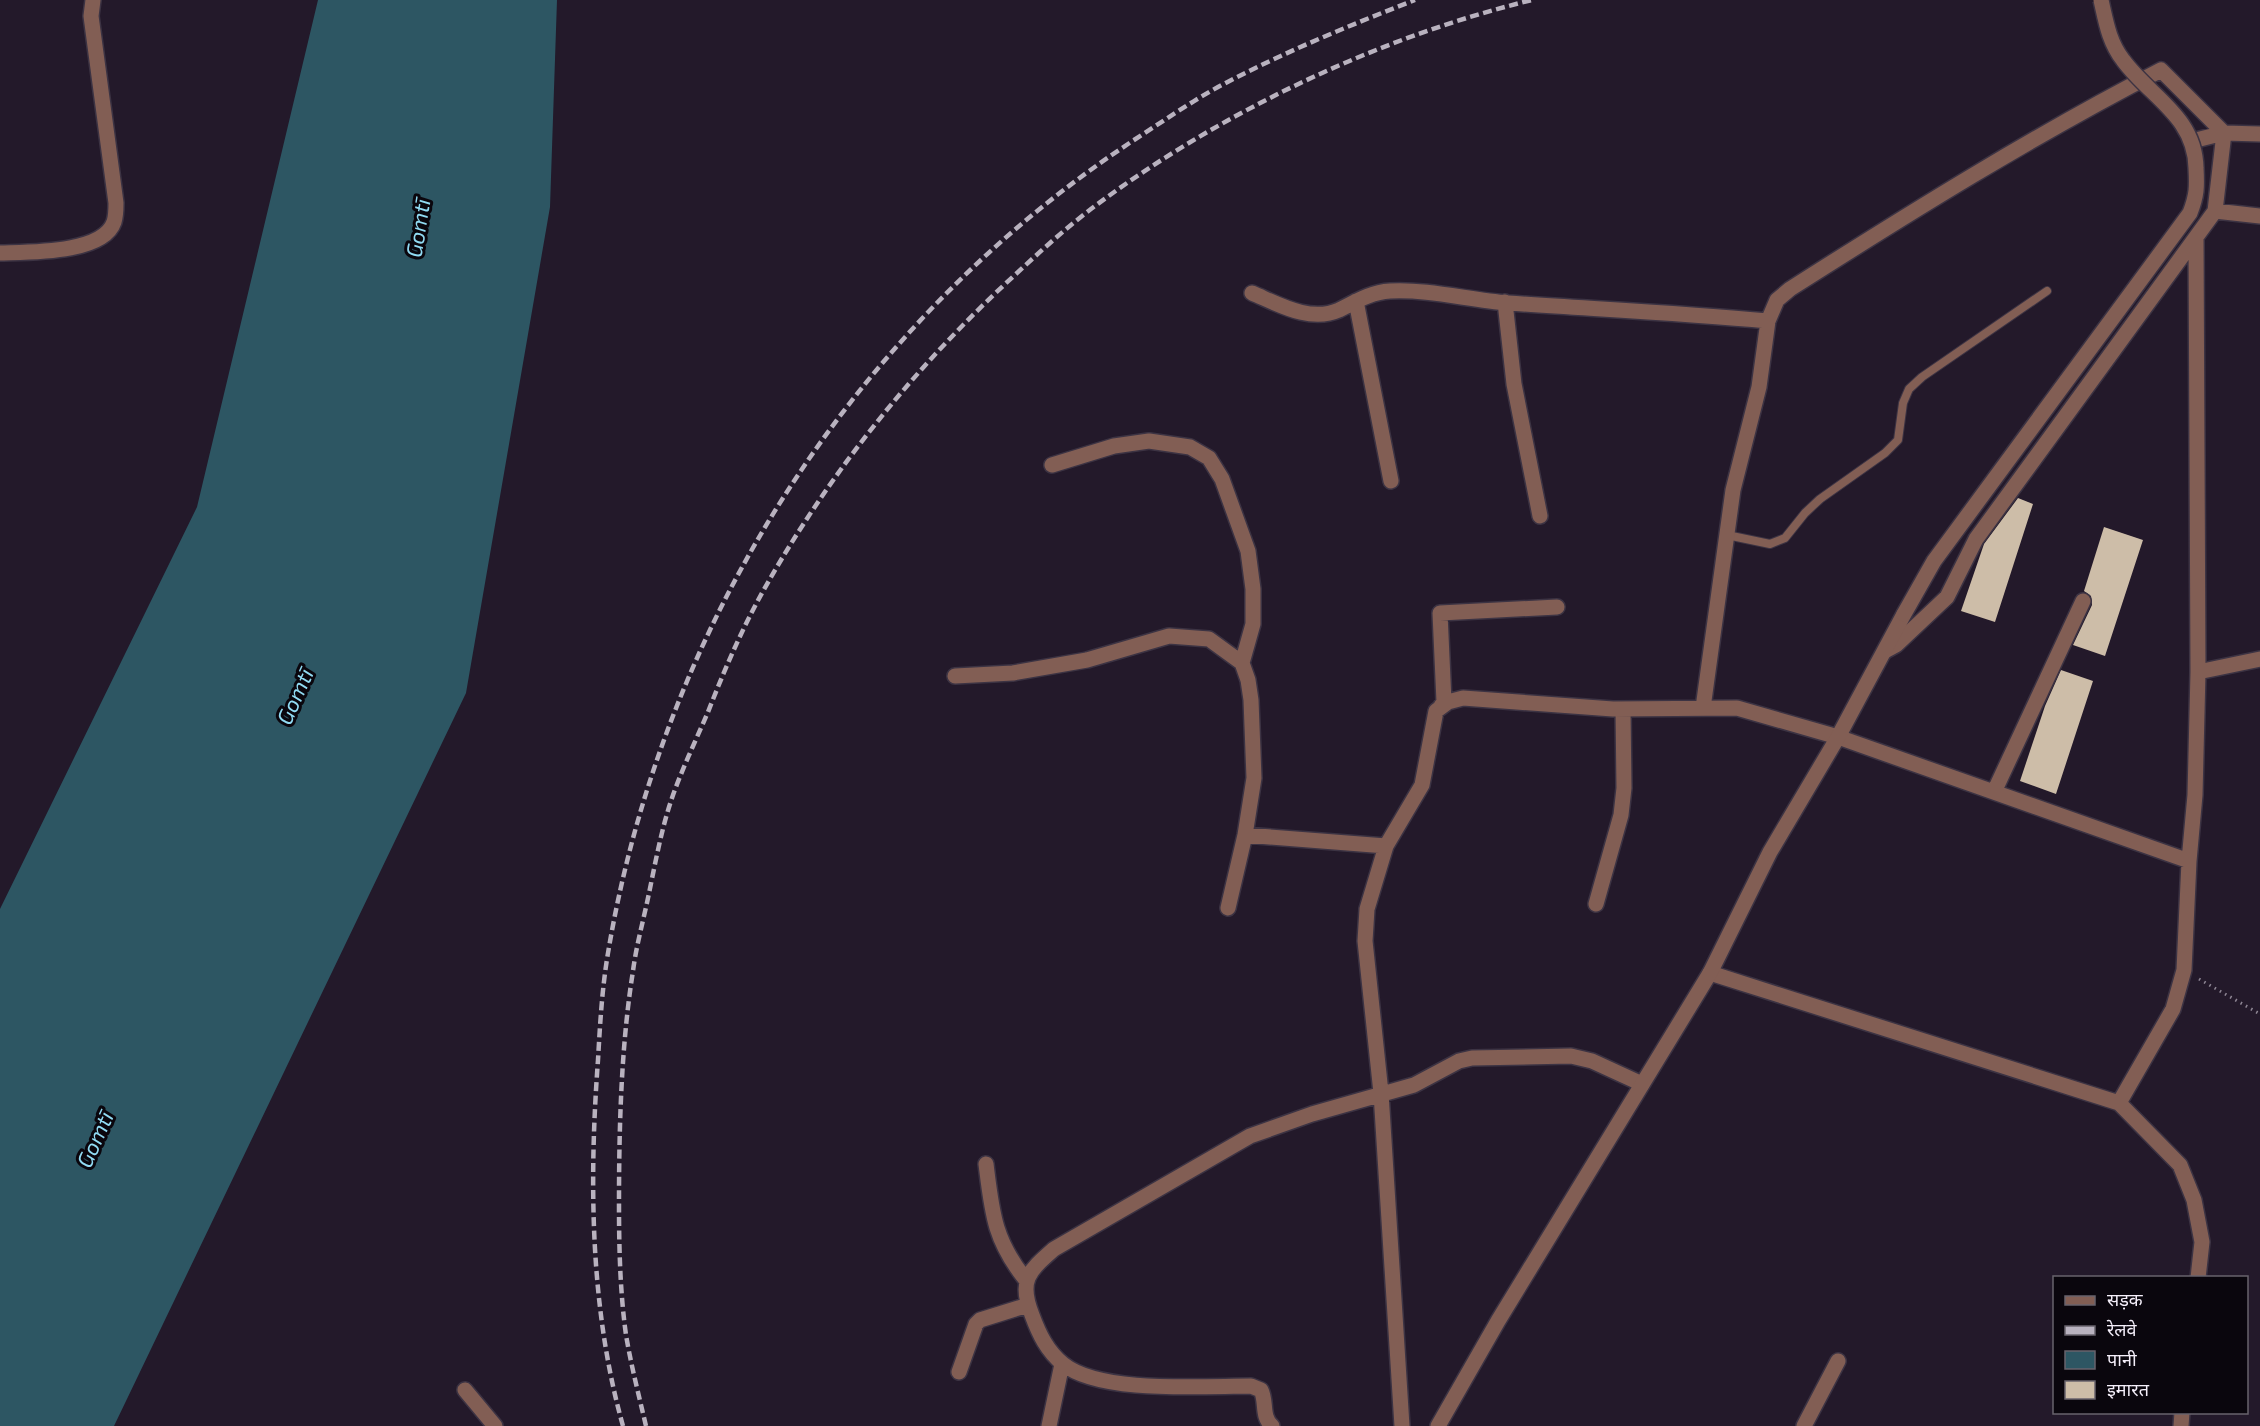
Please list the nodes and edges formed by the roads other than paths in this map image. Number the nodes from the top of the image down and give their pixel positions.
1 (93, 0) edge
2 (2101, 0) edge
3 (2224, 133) junction
4 (2260, 134) edge
5 (2192, 141) junction
6 (2215, 211) junction
7 (2260, 216) edge
8 (2196, 237) junction
9 (0, 253) edge
10 (2047, 291) dead end
11 (1252, 293) dead end
12 (1356, 301) junction
13 (1505, 302) junction
14 (1768, 321) junction
15 (1052, 465) dead end
16 (1391, 481) dead end
17 (1540, 516) dead end
18 (1727, 535) junction
19 (2083, 601) dead end
20 (1557, 607) dead end
21 (1885, 651) junction
22 (2260, 659) edge
23 (1242, 663) junction
24 (2198, 672) junction
25 (955, 676) dead end
26 (1441, 705) junction
27 (1703, 708) junction
28 (1623, 709) junction
29 (1838, 737) junction
30 (1994, 792) junction
31 (1245, 835) junction
32 (1386, 846) junction
33 (2189, 861) junction
34 (1596, 904) dead end
35 (1228, 908) dead end
36 (1710, 973) junction
37 (1642, 1084) junction
38 (1381, 1093) junction
39 (2119, 1103) junction
40 (986, 1164) dead end
41 (2198, 1276) edge
42 (1026, 1280) junction
43 (1028, 1305) junction
44 (1838, 1361) dead end
45 (1062, 1364) junction
46 (959, 1372) dead end
47 (465, 1390) dead end
48 (495, 1426) edge
49 (1049, 1426) edge
50 (1272, 1426) edge
51 (1401, 1426) edge
52 (1438, 1426) edge
53 (1804, 1426) edge

1 - 9 street
2 - 5 street, bridge
3 - 4 street
3 - 5 street
3 - 6 street
3 - 14 street
5 - 21 street, bridge
6 - 7 street
6 - 8 street
8 - 21 street
8 - 24 street
10 - 18 lane
11 - 12 street
12 - 13 street
12 - 16 street
13 - 14 street
13 - 17 street
14 - 18 street
15 - 23 street
18 - 27 street
19 - 30 street
20 - 26 street
21 - 29 street
22 - 24 street
23 - 25 street
23 - 31 street
24 - 33 street
26 - 28 street
26 - 32 street
27 - 28 street
27 - 29 street
28 - 34 street
29 - 30 street
29 - 36 street
30 - 33 street
31 - 32 street
31 - 35 street
32 - 38 street
33 - 39 street
36 - 37 street
36 - 39 street
37 - 38 street
37 - 52 street
38 - 42 street
38 - 51 street
39 - 41 street
40 - 42 street
42 - 43 street
43 - 45 street
43 - 46 street
44 - 53 street
45 - 49 street
45 - 50 street
47 - 48 street

